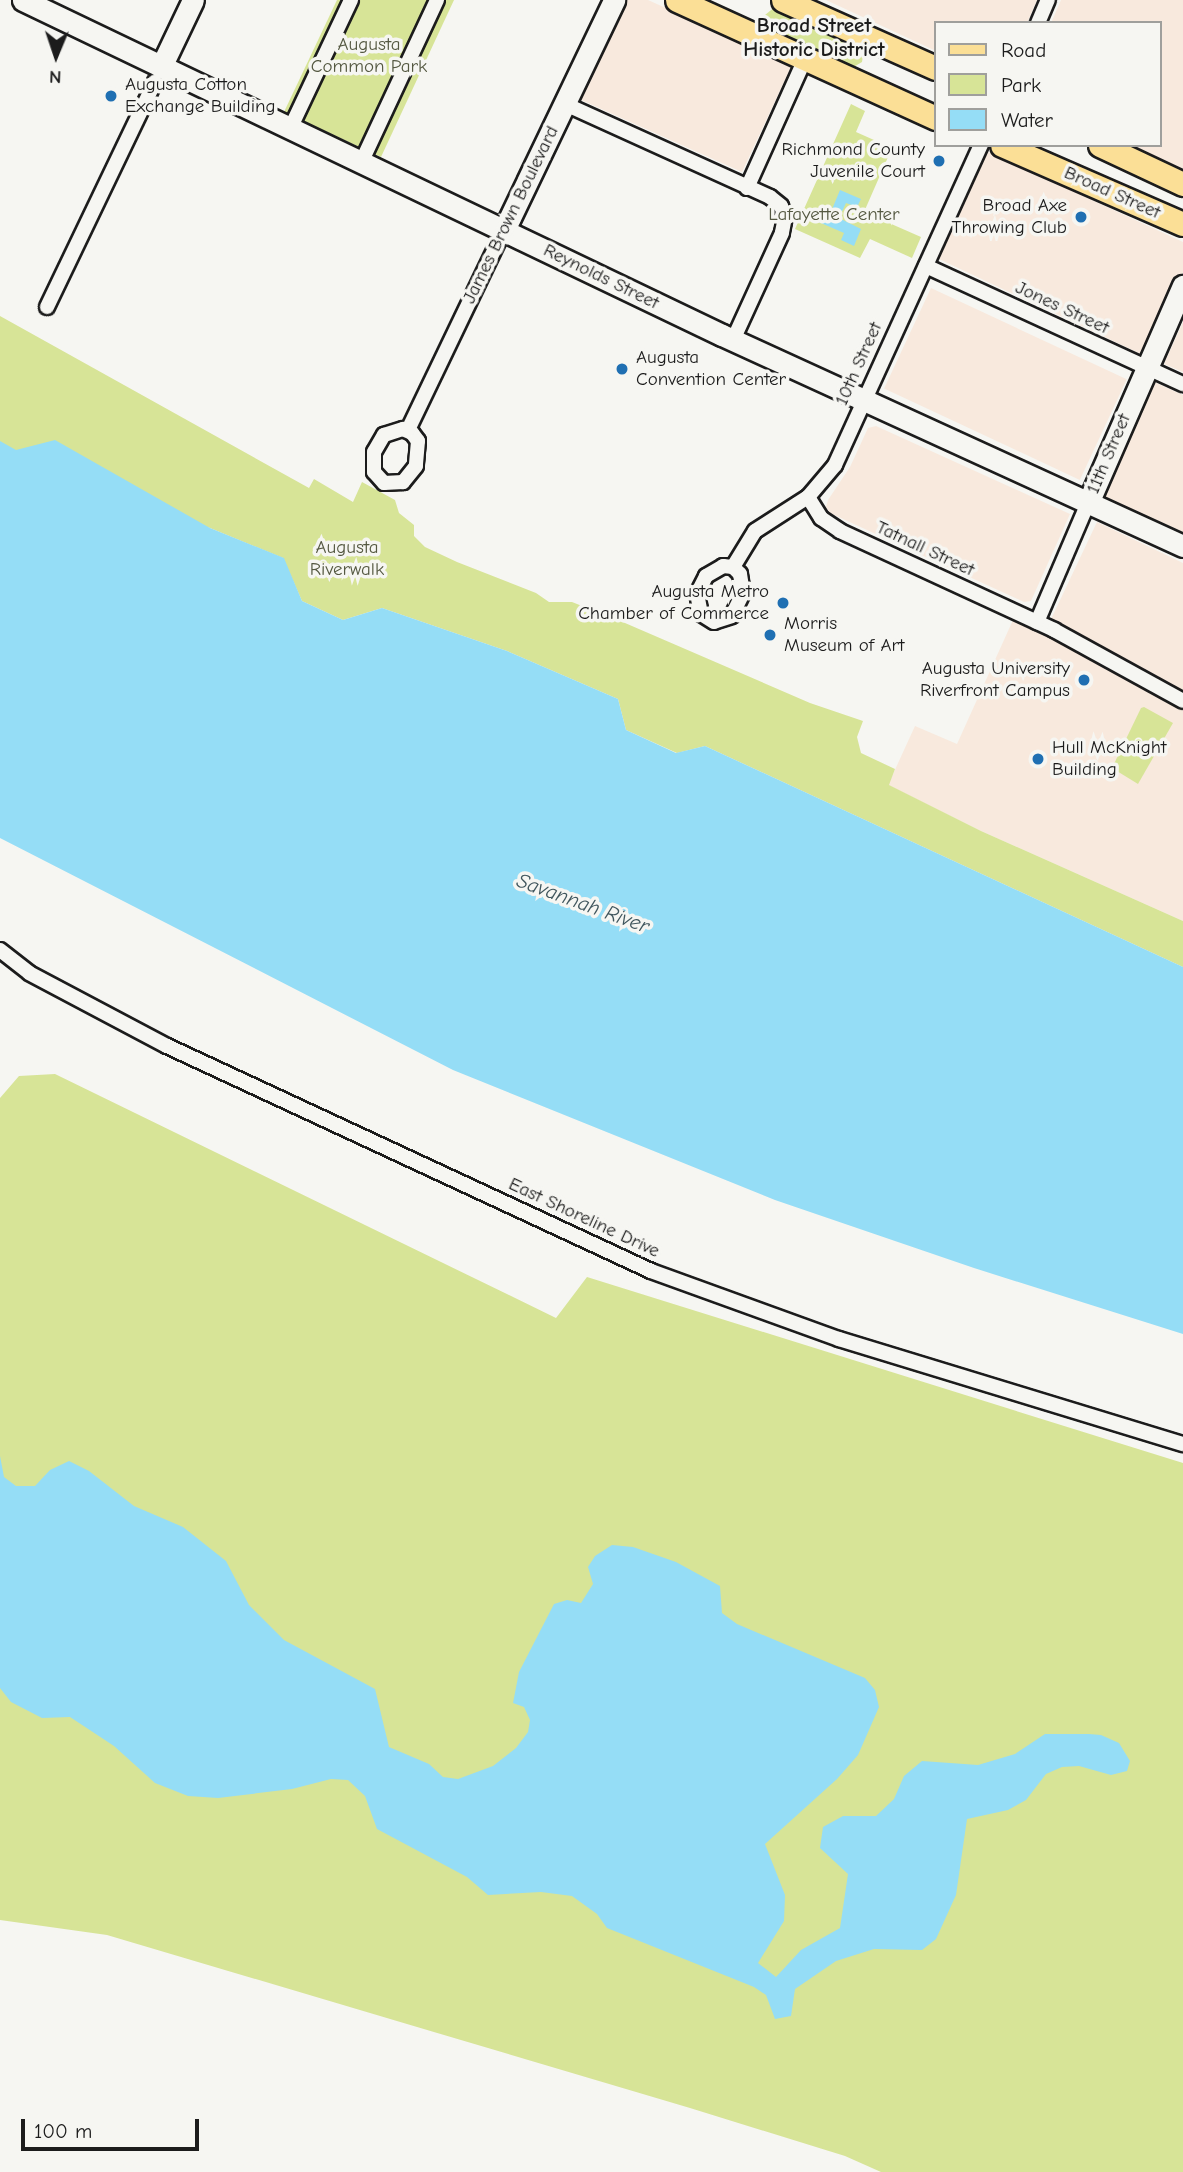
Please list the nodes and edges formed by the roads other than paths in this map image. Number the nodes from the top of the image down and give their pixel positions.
1 (23, 0) edge
2 (192, 0) edge
3 (351, 0) edge
4 (437, 0) edge
5 (614, 0) edge
6 (677, 0) edge
7 (783, 0) edge
8 (1048, 0) edge
9 (1039, 21) edge
10 (805, 58) junction
11 (934, 67) edge
12 (158, 74) junction
13 (565, 104) junction
14 (934, 117) edge
15 (290, 130) junction
16 (980, 147) edge
17 (1007, 147) edge
18 (1104, 147) edge
19 (361, 163) junction
20 (1183, 184) edge
21 (747, 188) junction
22 (1183, 225) edge
23 (504, 230) junction
24 (926, 265) junction
25 (1183, 286) edge
26 (47, 307) dead end
27 (733, 340) junction
28 (1147, 368) junction
29 (1183, 384) edge
30 (864, 401) junction
31 (408, 430) dead end
32 (808, 497) junction
33 (1088, 503) junction
34 (1183, 546) edge
35 (733, 567) dead end
36 (1037, 622) junction
37 (1183, 701) edge
38 (0, 950) edge
39 (1183, 1444) edge

1 - 12 main road, Reynolds Street
2 - 12 main road
3 - 15 street
4 - 19 street
5 - 13 main road, James Brown Boulevard
6 - 10 main road
7 - 11 main road
8 - 9 street
10 - 14 main road
10 - 21 street
12 - 15 main road, Reynolds Street
12 - 26 street
13 - 21 street
13 - 23 main road, James Brown Boulevard
15 - 19 main road, Reynolds Street
16 - 24 street, 10th Street
17 - 22 main road, Broad Street
18 - 20 main road, Broad Street
19 - 23 main road, Reynolds Street
21 - 27 street
23 - 27 main road, Reynolds Street
23 - 31 street, James Brown Boulevard
24 - 28 street, Jones Street
24 - 30 street, 10th Street
25 - 28 main road, 11th Street
27 - 30 main road, Reynolds Street
28 - 29 street, Jones Street
28 - 33 main road, 11th Street
30 - 32 street, 10th Street
30 - 33 main road, Reynolds Street
32 - 35 street, 10th Street
32 - 36 street, Tatnall Street
33 - 34 main road, Reynolds Street
33 - 36 street, 11th Street
36 - 37 street, Tatnall Street
38 - 39 street, East Shoreline Drive

